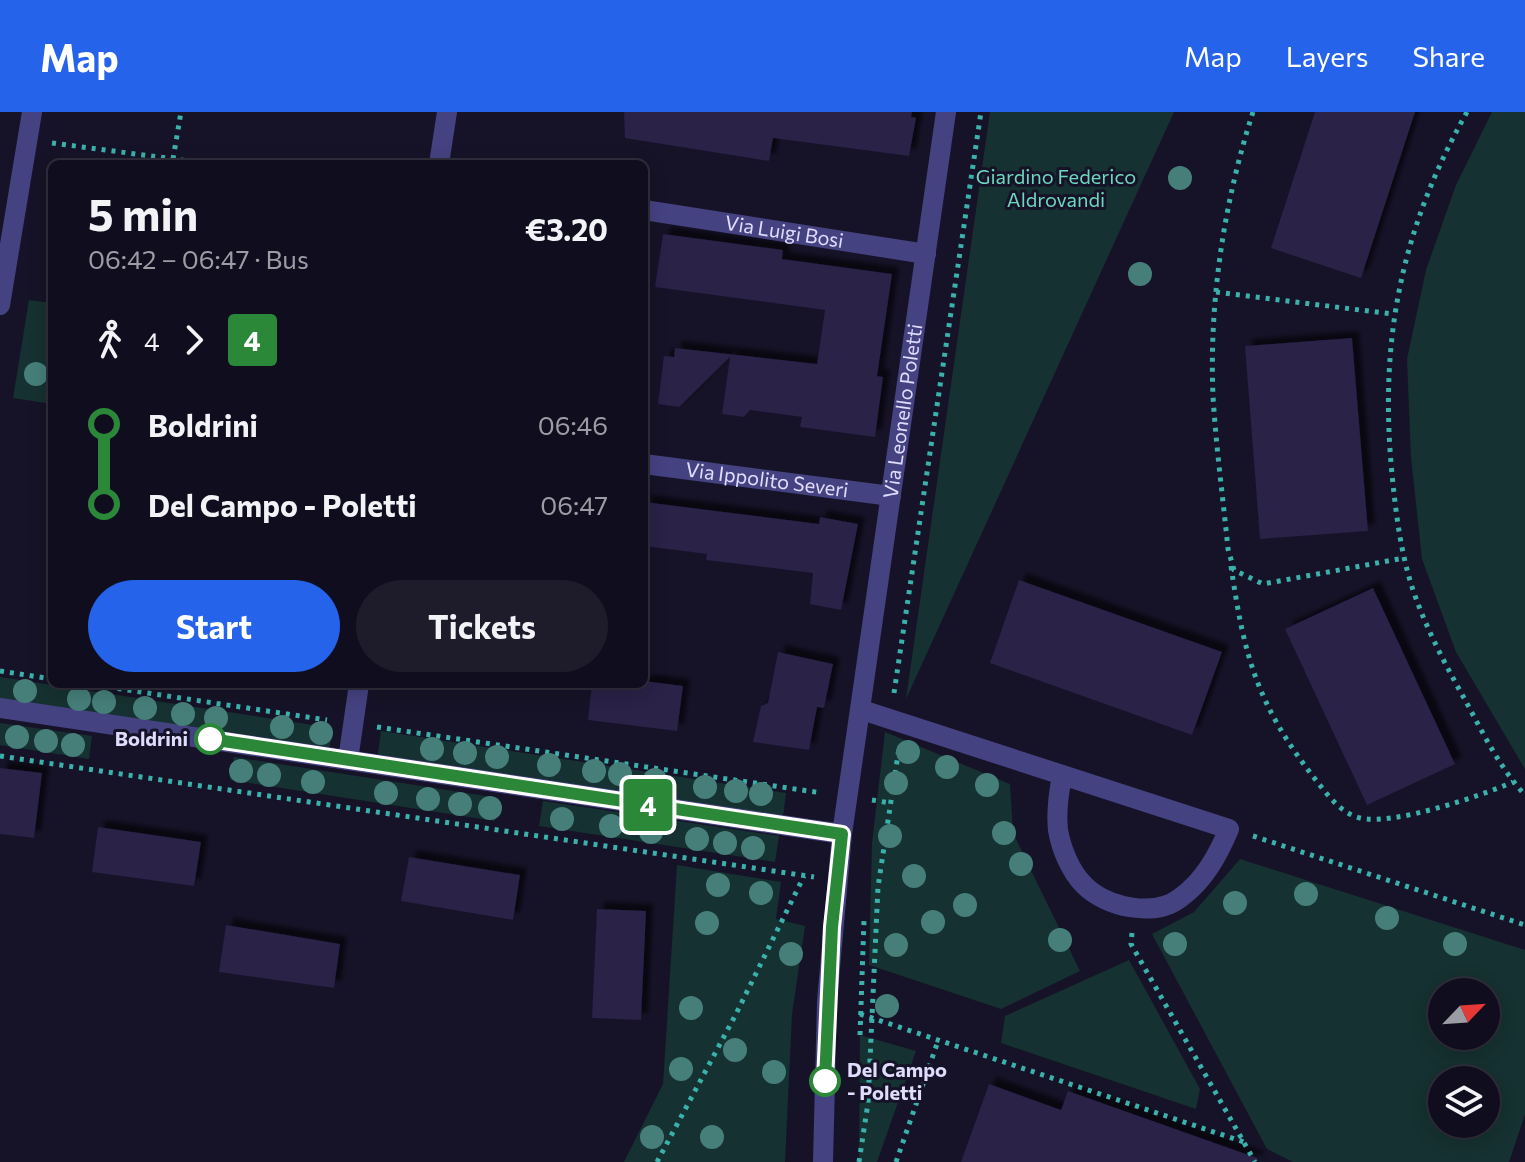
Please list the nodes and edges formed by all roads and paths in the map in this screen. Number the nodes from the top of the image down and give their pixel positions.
1 (32, 112) edge
2 (181, 112) edge
3 (447, 112) edge
4 (946, 112) edge
5 (981, 112) edge
6 (1253, 112) edge
7 (1467, 112) edge
8 (27, 140) junction
9 (173, 159) junction
10 (181, 160) edge
11 (440, 160) edge
12 (648, 211) edge
13 (926, 254) junction
14 (1216, 292) junction
15 (0, 305) edge
16 (1392, 314) junction
17 (648, 465) edge
18 (891, 496) junction
19 (1228, 549) junction
20 (1404, 558) junction
21 (0, 671) edge
22 (48, 678) edge
23 (115, 688) edge
24 (358, 688) edge
25 (0, 708) edge
26 (862, 710) junction
27 (896, 721) junction
28 (353, 723) junction
29 (0, 756) edge
30 (348, 760) junction
31 (1062, 775) junction
32 (1513, 782) junction
33 (1525, 795) edge
34 (848, 797) junction
35 (890, 803) junction
36 (1229, 829) junction
37 (842, 834) junction
38 (804, 876) junction
39 (837, 881) junction
40 (1134, 908) junction
41 (865, 914) dead end
42 (1525, 925) edge
43 (860, 1014) junction
44 (870, 1018) junction
45 (860, 1035) dead end
46 (938, 1041) junction
47 (1244, 1142) junction
48 (657, 1162) edge
49 (823, 1162) edge
50 (859, 1162) edge
51 (896, 1162) edge
52 (1255, 1162) edge

1 - 8 street
2 - 9 path
3 - 11 street
4 - 13 street, Via Leonello Poletti
5 - 27 path
6 - 14 path
7 - 16 path
8 - 9 path
8 - 15 street
9 - 10 path
12 - 13 street, Via Luigi Bosi
13 - 18 street, Via Leonello Poletti
14 - 16 path
14 - 19 path
16 - 20 path
17 - 18 street, Via Ippolito Severi
18 - 26 street, Via Leonello Poletti
19 - 20 path
19 - 32 path
20 - 32 path
21 - 22 path
23 - 28 path
24 - 28 street
25 - 30 street
26 - 27 street
26 - 34 street, Via Leonello Poletti
27 - 31 street
27 - 35 path
28 - 30 street
28 - 34 path
29 - 38 path
30 - 37 street
31 - 36 street
31 - 40 street
32 - 33 path
34 - 35 path
34 - 37 street, Via Leonello Poletti
35 - 44 path
36 - 40 street
36 - 42 path
37 - 39 street, Via Leonello Poletti
38 - 39 path
38 - 48 path
39 - 49 street, Via Leonello Poletti
40 - 47 path
41 - 43 path
43 - 44 path
43 - 45 path
44 - 46 path
44 - 50 path
46 - 47 path
46 - 51 path
47 - 52 path

